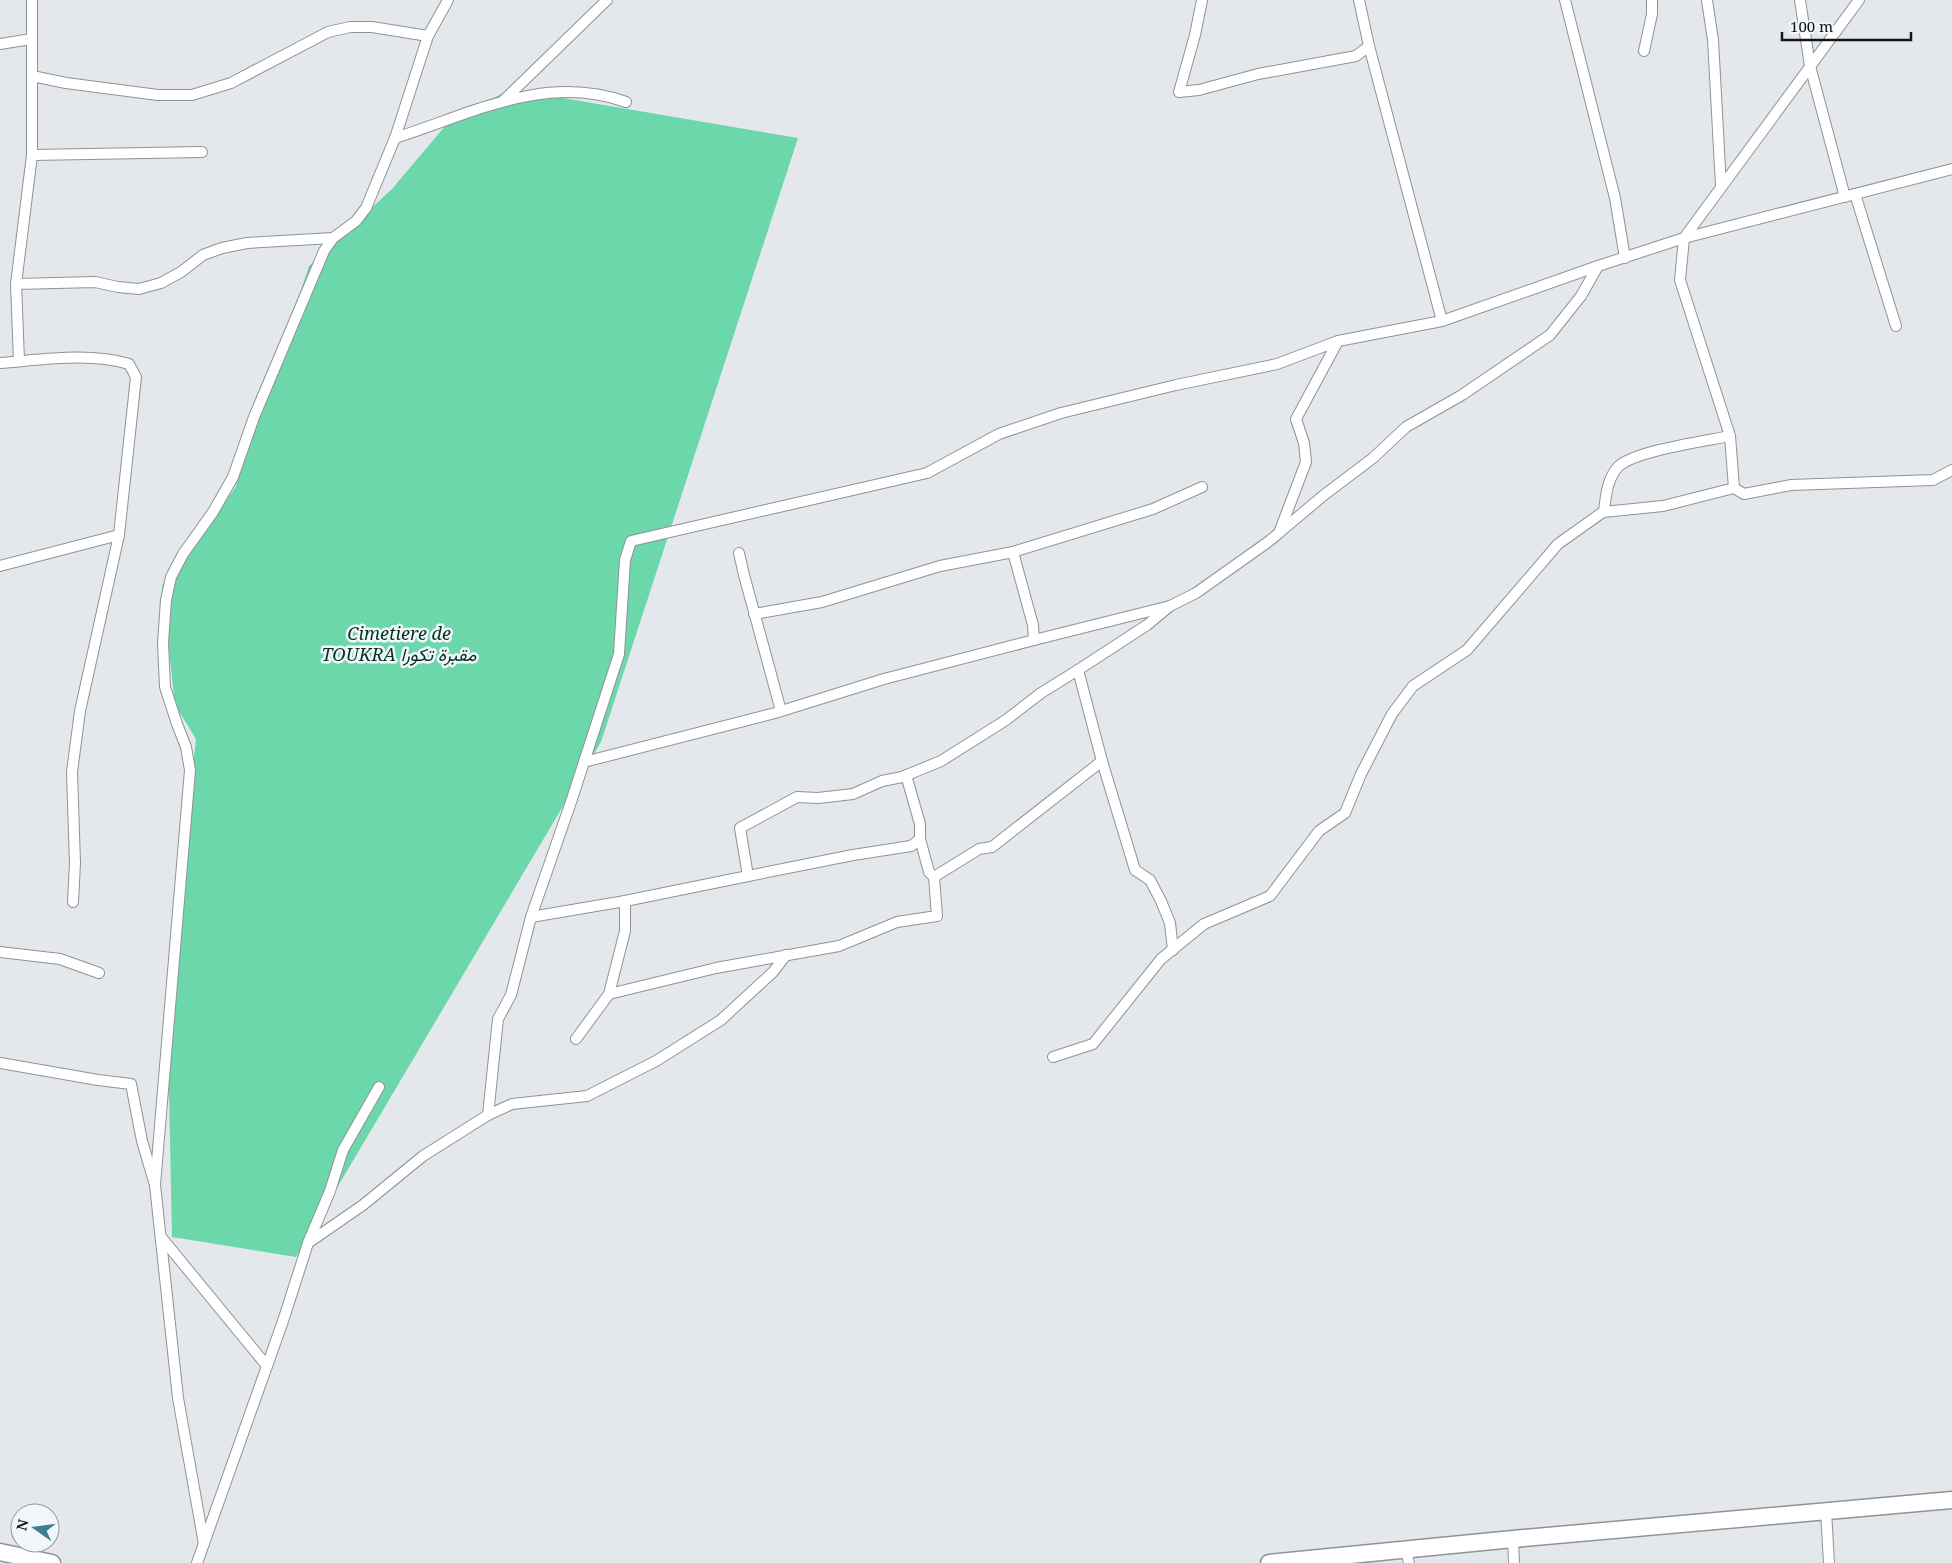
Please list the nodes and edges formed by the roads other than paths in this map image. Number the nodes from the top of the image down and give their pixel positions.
1 (32, 0) edge
2 (448, 0) edge
3 (608, 0) edge
4 (1202, 0) edge
5 (1359, 0) edge
6 (1565, 0) edge
7 (1652, 0) edge
8 (1707, 0) edge
9 (1800, 0) edge
10 (1859, 0) edge
11 (428, 36) junction
12 (32, 39) junction
13 (0, 44) edge
14 (1369, 46) junction
15 (1644, 51) dead end
16 (1810, 66) junction
17 (32, 76) junction
18 (503, 102) junction
19 (626, 102) dead end
20 (395, 138) junction
21 (202, 152) dead end
22 (32, 155) junction
23 (1952, 169) edge
24 (1722, 186) junction
25 (1850, 195) junction
26 (333, 238) junction
27 (1684, 238) junction
28 (1624, 258) junction
29 (1598, 266) junction
30 (16, 284) junction
31 (1442, 321) junction
32 (1896, 326) dead end
33 (1338, 341) junction
34 (19, 362) junction
35 (0, 363) edge
36 (1730, 436) junction
37 (1952, 470) edge
38 (1202, 487) dead end
39 (1734, 488) junction
40 (1604, 511) dead end
41 (1279, 532) junction
42 (119, 535) junction
43 (1013, 552) junction
44 (739, 553) dead end
45 (0, 566) edge
46 (1170, 606) junction
47 (754, 614) junction
48 (1034, 640) junction
49 (1078, 670) junction
50 (781, 711) junction
51 (1102, 761) junction
52 (584, 762) junction
53 (906, 775) junction
54 (920, 838) junction
55 (748, 876) junction
56 (934, 877) junction
57 (625, 901) junction
58 (73, 902) dead end
59 (531, 917) junction
60 (1173, 950) junction
61 (0, 952) edge
62 (786, 955) junction
63 (99, 973) dead end
64 (609, 994) junction
65 (576, 1039) dead end
66 (1052, 1057) dead end
67 (0, 1063) edge
68 (379, 1087) dead end
69 (488, 1116) junction
70 (155, 1185) junction
71 (160, 1236) junction
72 (308, 1243) junction
73 (267, 1366) junction
74 (1952, 1500) edge
75 (1826, 1510) junction
76 (1513, 1539) junction
77 (204, 1544) junction
78 (0, 1552) edge
79 (1408, 1556) edge
80 (52, 1563) edge
81 (197, 1563) edge
82 (1269, 1563) edge
83 (1514, 1563) edge
84 (1829, 1563) edge

1 - 12 street
2 - 11 street
3 - 18 street
4 - 14 street
5 - 14 street
6 - 28 street
7 - 15 street
8 - 24 street
9 - 16 street
10 - 16 street
11 - 17 street
11 - 20 street
12 - 13 street
12 - 17 street
14 - 31 street
16 - 24 street
16 - 25 street
17 - 22 street
18 - 19 street
18 - 20 street
20 - 26 street
21 - 22 street
22 - 30 street
23 - 25 street
24 - 27 street
25 - 27 street
25 - 32 street
26 - 30 street
26 - 70 street
27 - 28 street
27 - 36 street
28 - 29 street
29 - 31 street
29 - 41 street
30 - 34 street
31 - 33 street
33 - 41 street
33 - 52 street
34 - 35 street
34 - 42 street
36 - 39 street
36 - 40 street
37 - 39 street
38 - 43 street
39 - 60 street
41 - 46 street
42 - 45 street
42 - 58 street
43 - 47 street
43 - 48 street
44 - 47 street
46 - 48 street
46 - 49 street
47 - 50 street
48 - 50 street
49 - 51 street
49 - 53 street
50 - 52 street
51 - 56 street
51 - 60 street
52 - 59 street
53 - 54 street
53 - 55 street
54 - 55 street
54 - 56 street
55 - 57 street
56 - 62 street
57 - 59 street
57 - 64 street
59 - 69 street
60 - 66 street
61 - 63 street
62 - 64 street
62 - 69 street
64 - 65 street
67 - 70 street
68 - 72 street
69 - 72 street
70 - 71 street
71 - 73 street
71 - 77 street
72 - 73 street
73 - 77 street
74 - 75 highway
75 - 76 highway
75 - 84 street
76 - 79 highway
76 - 83 street
77 - 81 street
78 - 80 highway
79 - 82 highway

